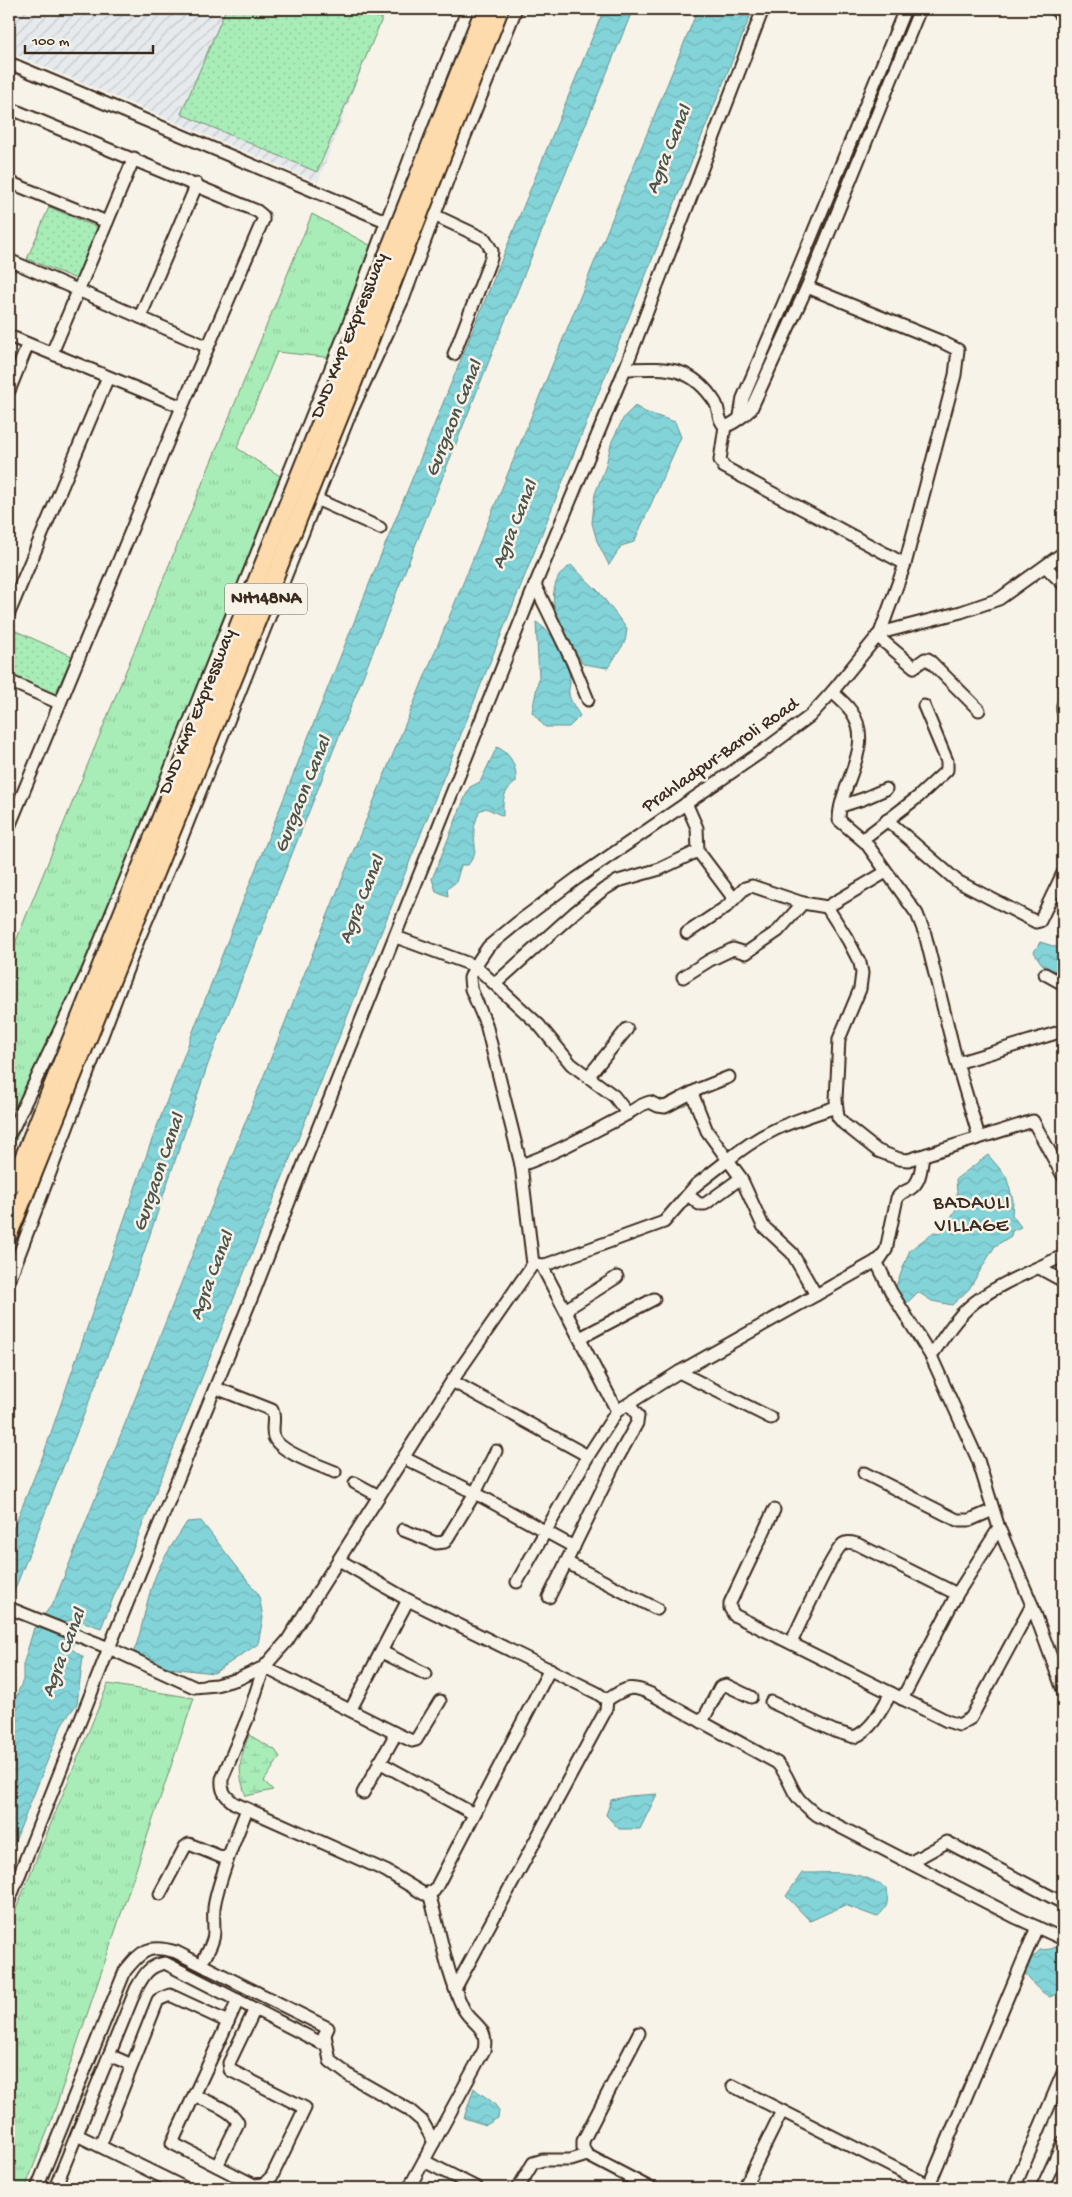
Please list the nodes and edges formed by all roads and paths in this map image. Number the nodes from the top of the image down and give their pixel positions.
1 (468, 9) edge
2 (484, 9) edge
3 (500, 9) edge
4 (516, 9) edge
5 (763, 9) edge
6 (905, 9) edge
7 (920, 9) edge
8 (1055, 9) edge
9 (1063, 18) edge
10 (9, 63) edge
11 (9, 70) edge
12 (9, 108) edge
13 (134, 158) junction
14 (9, 182) edge
15 (197, 184) junction
16 (434, 216) junction
17 (107, 222) junction
18 (386, 226) junction
19 (424, 242) junction
20 (9, 260) edge
21 (807, 287) junction
22 (78, 290) junction
23 (140, 317) junction
24 (9, 336) edge
25 (28, 344) junction
26 (208, 347) junction
27 (52, 353) junction
28 (454, 354) dead end
29 (625, 369) junction
30 (108, 377) junction
31 (9, 391) edge
32 (182, 407) junction
33 (740, 416) junction
34 (725, 426) junction
35 (316, 499) junction
36 (380, 528) dead end
37 (1063, 553) edge
38 (905, 564) junction
39 (1046, 567) junction
40 (1063, 584) edge
41 (535, 585) junction
42 (9, 613) edge
43 (878, 634) junction
44 (9, 681) edge
45 (832, 692) junction
46 (588, 700) dead end
47 (59, 702) junction
48 (1063, 705) edge
49 (924, 706) dead end
50 (979, 710) dead end
51 (1063, 711) edge
52 (886, 788) dead end
53 (686, 803) junction
54 (841, 806) junction
55 (888, 820) junction
56 (9, 827) edge
57 (862, 839) junction
58 (698, 851) junction
59 (886, 872) junction
60 (1063, 873) edge
61 (734, 899) junction
62 (803, 903) junction
63 (827, 907) junction
64 (687, 933) dead end
65 (396, 937) junction
66 (474, 966) junction
67 (1045, 974) dead end
68 (683, 977) dead end
69 (496, 983) junction
70 (1063, 984) edge
71 (627, 1029) dead end
72 (1063, 1031) edge
73 (957, 1063) junction
74 (588, 1077) junction
75 (729, 1077) dead end
76 (692, 1093) junction
77 (836, 1107) junction
78 (628, 1114) junction
79 (9, 1134) edge
80 (979, 1138) junction
81 (923, 1156) junction
82 (728, 1160) junction
83 (521, 1165) junction
84 (1063, 1176) edge
85 (741, 1178) junction
86 (16, 1188) edge
87 (688, 1195) junction
88 (9, 1234) edge
89 (1063, 1256) edge
90 (876, 1262) junction
91 (537, 1265) junction
92 (1039, 1268) junction
93 (617, 1277) dead end
94 (9, 1282) edge
95 (1063, 1282) edge
96 (816, 1295) junction
97 (654, 1299) dead end
98 (565, 1310) junction
99 (580, 1338) junction
100 (931, 1356) junction
101 (679, 1372) junction
102 (452, 1381) junction
103 (216, 1388) junction
104 (630, 1404) junction
105 (617, 1411) junction
106 (771, 1418) dead end
107 (496, 1451) dead end
108 (588, 1456) junction
109 (404, 1458) junction
110 (335, 1472) dead end
111 (864, 1473) dead end
112 (355, 1483) dead end
113 (475, 1493) junction
114 (379, 1496) junction
115 (774, 1510) dead end
116 (993, 1510) junction
117 (999, 1528) junction
118 (403, 1530) dead end
119 (544, 1531) junction
120 (574, 1547) junction
121 (339, 1560) junction
122 (566, 1562) junction
123 (517, 1582) dead end
124 (957, 1594) junction
125 (549, 1597) dead end
126 (408, 1600) junction
127 (1032, 1606) junction
128 (9, 1608) edge
129 (657, 1609) dead end
130 (791, 1643) junction
131 (106, 1647) junction
132 (382, 1652) junction
133 (264, 1667) junction
134 (550, 1669) junction
135 (426, 1674) dead end
136 (1063, 1690) edge
137 (892, 1693) junction
138 (751, 1697) dead end
139 (902, 1699) junction
140 (440, 1700) dead end
141 (607, 1700) junction
142 (771, 1702) dead end
143 (351, 1709) junction
144 (702, 1722) junction
145 (393, 1732) junction
146 (379, 1762) junction
147 (363, 1793) dead end
148 (247, 1809) junction
149 (474, 1814) junction
150 (229, 1855) junction
151 (911, 1862) junction
152 (429, 1893) junction
153 (160, 1894) dead end
154 (9, 1902) edge
155 (1063, 1903) edge
156 (1037, 1927) junction
157 (1063, 1939) edge
158 (146, 1950) junction
159 (205, 1957) dead end
160 (154, 1965) junction
161 (455, 1989) junction
162 (238, 2000) junction
163 (255, 2009) junction
164 (228, 2022) junction
165 (639, 2033) dead end
166 (325, 2035) junction
167 (110, 2055) junction
168 (132, 2065) junction
169 (1063, 2073) edge
170 (733, 2086) dead end
171 (194, 2095) junction
172 (782, 2111) junction
173 (76, 2135) junction
174 (434, 2142) junction
175 (1063, 2142) edge
176 (100, 2146) junction
177 (587, 2155) junction
178 (424, 2161) junction
179 (217, 2166) junction
180 (247, 2185) edge
181 (932, 2187) edge
182 (37, 2188) edge
183 (55, 2188) edge
184 (185, 2188) edge
185 (409, 2188) edge
186 (477, 2188) edge
187 (518, 2188) edge
188 (650, 2188) edge
189 (744, 2188) edge
190 (1014, 2188) edge
191 (1042, 2188) edge

1 - 18 street
2 - 86 highway, DND KMP Expressway / NH148NA, bridge
3 - 86 highway, DND KMP Expressway / NH148NA, bridge
4 - 16 street
5 - 29 street
6 - 33 street
7 - 21 street
8 - 9 street
10 - 18 street
11 - 18 street
12 - 13 street
13 - 15 street
13 - 17 street
14 - 17 street
15 - 23 street
15 - 26 street
16 - 19 street
16 - 28 street
17 - 22 street
18 - 19 street
18 - 79 street
19 - 35 street
20 - 22 street
21 - 33 street
21 - 38 street, Prahladpur-Baroli Road
22 - 23 street
22 - 27 street
23 - 26 street
24 - 25 street
25 - 27 street
25 - 31 street
26 - 32 street
27 - 30 street
29 - 34 street
29 - 41 street
30 - 32 street
30 - 42 street
32 - 47 street
33 - 34 street
34 - 38 street
35 - 36 street
35 - 94 street
37 - 39 street
38 - 43 street, Prahladpur-Baroli Road
39 - 40 street
39 - 43 street
41 - 46 street
41 - 65 street
43 - 45 street, Prahladpur-Baroli Road
43 - 50 street
44 - 47 street
45 - 53 street, Prahladpur-Baroli Road
45 - 54 street
47 - 56 street
48 - 51 street
49 - 55 street
52 - 54 street
53 - 58 street
53 - 66 street, Prahladpur-Baroli Road
54 - 57 street
55 - 57 street
55 - 60 street
57 - 59 street
58 - 61 street
58 - 69 street
59 - 63 street
59 - 73 street
61 - 62 street
61 - 64 street
62 - 63 street
62 - 68 street
63 - 77 street
65 - 66 street
65 - 103 street
66 - 69 street
66 - 83 street
67 - 70 street
69 - 74 street
71 - 74 street
72 - 73 street
73 - 80 street
74 - 78 street
75 - 76 street
76 - 78 street
76 - 82 street
77 - 81 street
77 - 82 street
78 - 83 street
80 - 81 street
80 - 84 street
81 - 90 street
82 - 85 street
82 - 87 street
83 - 91 street
85 - 87 street
85 - 96 street
86 - 88 highway, DND KMP Expressway / NH148NA
87 - 91 street
89 - 92 street
90 - 96 street
90 - 100 street
91 - 98 street
91 - 102 street
92 - 95 street
92 - 100 street
93 - 98 street
96 - 101 street
97 - 99 street
98 - 99 street
99 - 105 street
100 - 116 street
101 - 104 street
101 - 106 street
102 - 108 street
102 - 109 street
103 - 110 street
103 - 131 street
104 - 105 street
104 - 120 street
105 - 108 street
107 - 113 street
108 - 119 street
109 - 113 street
109 - 114 street
111 - 116 street
112 - 114 street
113 - 118 street
113 - 119 street
114 - 121 street
115 - 130 street
116 - 117 street
117 - 124 street
117 - 127 street
119 - 120 street
119 - 123 street
120 - 122 street
121 - 126 street
121 - 133 street
122 - 125 street
122 - 129 street
124 - 130 street
124 - 139 street
126 - 132 street
126 - 134 street
127 - 136 street
127 - 139 street
128 - 131 street
130 - 137 street
131 - 133 street
131 - 154 street
132 - 135 street
132 - 143 street
133 - 143 street
133 - 148 street
134 - 141 street
134 - 149 street
137 - 139 street
137 - 142 street
138 - 144 street
140 - 145 street
141 - 144 street
141 - 161 street
143 - 145 street
144 - 151 street
145 - 146 street
146 - 147 street
146 - 149 street
148 - 150 street
148 - 152 street
149 - 152 street
150 - 153 street
150 - 159 street
151 - 155 street
151 - 156 street
152 - 161 street
156 - 157 street
156 - 181 street
158 - 160 street
158 - 166 street
158 - 182 street
160 - 162 street
160 - 167 street
161 - 174 street
162 - 163 street
162 - 164 street
163 - 166 street
163 - 180 street
164 - 168 street
164 - 171 street
165 - 177 street
166 - 174 street
167 - 168 street
167 - 173 street
168 - 176 street
169 - 190 street
170 - 172 street
171 - 179 street
171 - 179 street
172 - 181 street
172 - 189 street
173 - 176 street
173 - 183 street
174 - 178 street
175 - 191 street
176 - 184 street
177 - 187 street
177 - 188 street
178 - 185 street
178 - 186 street
179 - 180 street

